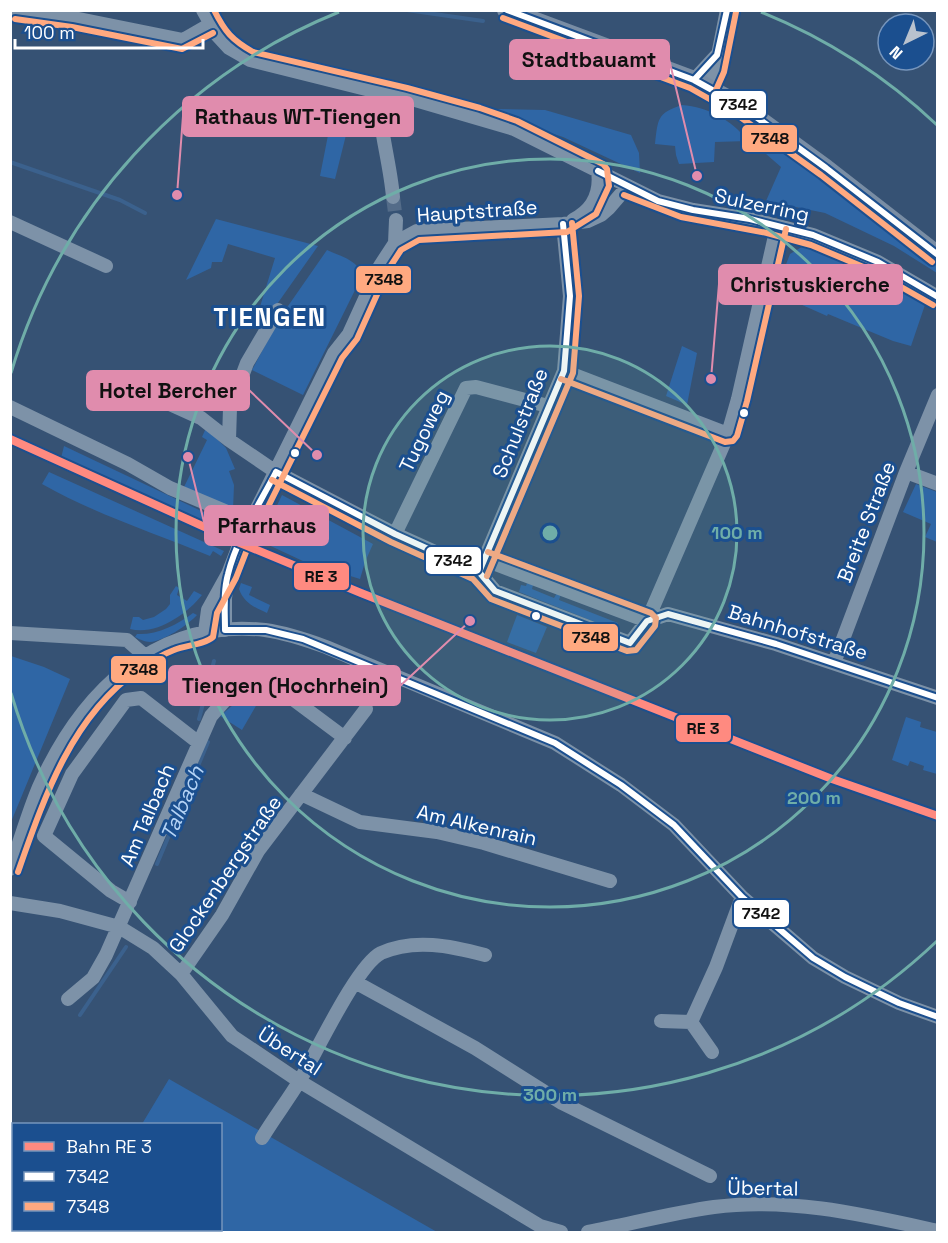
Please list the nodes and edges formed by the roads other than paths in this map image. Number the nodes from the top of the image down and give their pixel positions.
1 (16, 10) edge
2 (203, 10) edge
3 (506, 10) edge
4 (727, 10) edge
5 (209, 24) junction
6 (717, 55) junction
7 (715, 70) junction
8 (694, 81) junction
9 (378, 92) junction
10 (741, 105) junction
11 (598, 171) junction
12 (630, 188) junction
13 (393, 197) tunnel mouth
14 (396, 220) tunnel mouth
15 (10, 222) edge
16 (563, 224) junction
17 (777, 227) junction
18 (395, 243) junction
19 (938, 255) edge
20 (106, 266) dead end
21 (938, 297) edge
22 (278, 310) dead end
23 (564, 371) junction
24 (938, 395) edge
25 (159, 399) dead end
26 (548, 406) junction
27 (10, 407) edge
28 (728, 434) junction
29 (229, 440) junction
30 (276, 472) junction
31 (906, 472) junction
32 (938, 484) edge
33 (251, 522) junction
34 (395, 534) junction
35 (482, 566) junction
36 (228, 574) junction
37 (647, 621) junction
38 (225, 630) junction
39 (205, 632) junction
40 (10, 633) edge
41 (144, 655) junction
42 (834, 663) junction
43 (938, 698) edge
44 (366, 709) dead end
45 (345, 738) junction
46 (200, 743) junction
47 (301, 794) junction
48 (10, 869) edge
49 (610, 881) dead end
50 (742, 897) junction
51 (130, 902) junction
52 (10, 903) edge
53 (119, 927) junction
54 (485, 955) dead end
55 (181, 974) junction
56 (355, 981) junction
57 (68, 999) dead end
58 (938, 1017) edge
59 (661, 1021) dead end
60 (691, 1022) junction
61 (712, 1052) dead end
62 (300, 1081) junction
63 (262, 1138) dead end
64 (710, 1176) dead end
65 (938, 1231) edge
66 (561, 1233) edge
67 (588, 1233) edge

1 - 5 street
2 - 5 street, Sulzerring
3 - 8 main road
4 - 6 street
5 - 9 street, Sulzerring
6 - 7 street
6 - 8 street
7 - 8 street
7 - 10 street
8 - 10 main road
9 - 11 street, Sulzerring
9 - 13 street
10 - 19 main road
11 - 12 street, Sulzerring
11 - 16 street, Hauptstraße
12 - 16 street, Hauptstraße
12 - 17 street, Sulzerring
14 - 18 street
15 - 20 street
16 - 18 street, Hauptstraße
16 - 23 street, Schulstraße
17 - 21 street, Sulzerring
17 - 28 street
18 - 30 street
22 - 29 street
23 - 26 street, Schulstraße
23 - 28 street
24 - 31 street, Breite Straße
25 - 29 street
26 - 34 street, Tugoweg
26 - 35 street, Schulstraße
27 - 33 street
28 - 37 street
29 - 30 street
30 - 33 street
30 - 34 street
31 - 32 street
31 - 42 street, Breite Straße
33 - 36 street
34 - 35 street
35 - 37 street
35 - 37 street
36 - 38 street
36 - 39 street
37 - 42 street, Bahnhofstraße
38 - 39 street
38 - 50 street
39 - 41 street
40 - 41 street
41 - 48 street
42 - 43 street, Bahnhofstraße
44 - 45 street, Glockenbergstraße
45 - 46 street, Am Talbach
45 - 47 street, Glockenbergstraße
46 - 51 street, Am Talbach
46 - 51 street, Am Talbach
47 - 49 street, Am Alkenrain
47 - 55 street, Glockenbergstraße
50 - 58 street
50 - 60 street
51 - 53 street, Am Talbach
52 - 53 street, Übertal
53 - 55 street, Übertal
53 - 57 street, Am Talbach
54 - 56 street
55 - 62 street, Übertal
56 - 62 street
56 - 64 street
59 - 60 street
60 - 61 street
62 - 63 street
62 - 66 street, Übertal
65 - 67 street, Übertal

